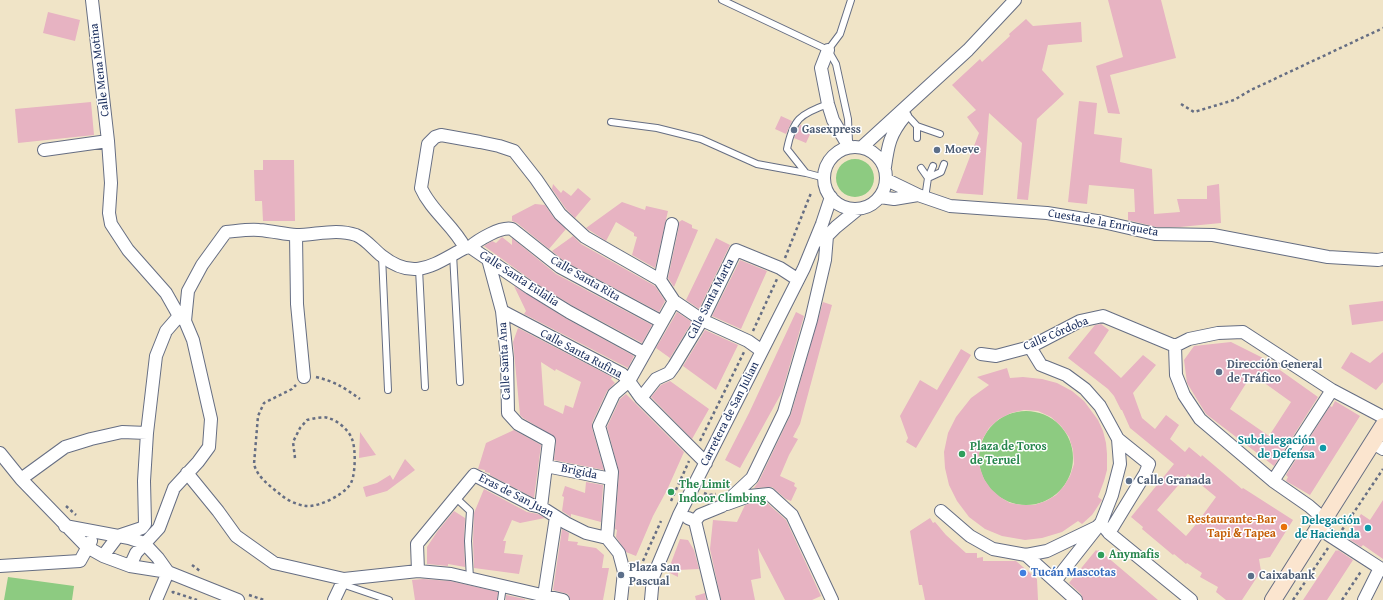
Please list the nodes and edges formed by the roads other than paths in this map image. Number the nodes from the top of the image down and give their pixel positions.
1 (92, 0) edge
2 (722, 0) edge
3 (851, 0) edge
4 (1015, 0) edge
5 (828, 50) junction
6 (925, 89) junction
7 (828, 104) junction
8 (906, 114) junction
9 (611, 122) dead end
10 (917, 126) junction
11 (940, 134) dead end
12 (929, 136) dead end
13 (916, 138) dead end
14 (108, 141) junction
15 (856, 147) junction
16 (44, 150) dead end
17 (944, 164) dead end
18 (933, 166) dead end
19 (885, 167) junction
20 (921, 168) dead end
21 (806, 173) junction
22 (824, 178) junction
23 (928, 178) junction
24 (887, 180) junction
25 (880, 197) junction
26 (921, 197) junction
27 (831, 198) junction
28 (858, 209) junction
29 (672, 224) dead end
30 (296, 235) junction
31 (827, 236) junction
32 (467, 248) junction
33 (810, 253) junction
34 (453, 254) junction
35 (382, 256) junction
36 (1383, 258) edge
37 (488, 259) junction
38 (419, 269) junction
39 (797, 279) junction
40 (660, 280) junction
41 (674, 301) junction
42 (502, 311) junction
43 (182, 318) junction
44 (702, 320) junction
45 (662, 322) junction
46 (1175, 346) junction
47 (1030, 347) junction
48 (762, 351) junction
49 (644, 353) junction
50 (981, 354) dead end
51 (304, 376) road end
52 (629, 381) junction
53 (460, 382) dead end
54 (425, 387) dead end
55 (388, 390) dead end
56 (1332, 390) junction
57 (641, 398) junction
58 (1383, 418) edge
59 (1383, 426) edge
60 (147, 432) junction
61 (1118, 439) junction
62 (1378, 446) edge
63 (0, 453) edge
64 (706, 463) junction
65 (546, 466) junction
66 (187, 473) junction
67 (21, 479) junction
68 (611, 479) junction
69 (1273, 481) junction
70 (455, 498) junction
71 (722, 506) junction
72 (542, 507) junction
73 (941, 510) dead end
74 (679, 515) junction
75 (556, 517) junction
76 (695, 521) junction
77 (1321, 524) junction
78 (1099, 525) junction
79 (65, 526) junction
80 (98, 532) junction
81 (1108, 533) junction
82 (118, 536) junction
83 (607, 538) junction
84 (144, 543) junction
85 (87, 547) junction
86 (1026, 555) junction
87 (103, 556) junction
88 (0, 566) edge
89 (130, 566) junction
90 (1382, 569) edge
91 (418, 571) junction
92 (168, 572) junction
93 (624, 572) junction
94 (653, 578) junction
95 (470, 579) junction
96 (1055, 581) junction
97 (343, 582) junction
98 (503, 586) junction
99 (544, 596) junction
100 (530, 597) edge
101 (156, 600) edge
102 (238, 600) edge
103 (334, 600) edge
104 (390, 600) edge
105 (501, 600) edge
106 (563, 600) edge
107 (621, 600) edge
108 (651, 600) edge
109 (714, 600) edge
110 (832, 600) edge
111 (1076, 600) edge
112 (1191, 600) edge
113 (1273, 600) edge
114 (1364, 600) edge

1 - 14 street, Calle Mena Motina
2 - 5 lane
3 - 5 lane
4 - 6 street
5 - 7 street
5 - 15 lane
6 - 8 street
6 - 15 street
7 - 15 street
7 - 21 lane
8 - 10 lane
8 - 19 street
9 - 21 lane
10 - 11 lane
10 - 12 lane
10 - 13 lane
14 - 16 street
14 - 43 street, Calle Mena Motina
15 - 19 street
15 - 22 street
17 - 23 lane
18 - 23 lane
19 - 24 street
20 - 23 lane
21 - 22 lane
22 - 27 street
23 - 26 lane
24 - 25 street
24 - 26 street, Cuesta de la Enriqueta
25 - 26 street, Cuesta de la Enriqueta
25 - 28 street
26 - 36 street, Cuesta de la Enriqueta
27 - 28 street
27 - 33 street, Carretera de San Julian
28 - 31 street, Carretera de San Julian
29 - 40 street
30 - 35 street
30 - 43 street
30 - 51 street
31 - 33 street, Carretera de San Julian
31 - 71 street
32 - 34 street
32 - 37 street, Calle Santa Eulalia
32 - 40 street, Calle Santa Eulalia
32 - 45 street, Calle Santa Rita
33 - 39 street, Carretera de San Julian
34 - 38 street
34 - 53 lane
35 - 38 street
35 - 55 lane
37 - 42 street
37 - 49 street, Calle Santa Eulalia
38 - 54 lane
39 - 44 street, Calle Santa Marta
39 - 48 street, Carretera de San Julian
40 - 41 street
41 - 44 street
41 - 45 street
42 - 52 street, Calle Santa Rufina
42 - 65 street, Calle Santa Ana
43 - 60 street
43 - 66 street, Calle Mena Motina
44 - 48 street
44 - 57 street, Calle Santa Marta
45 - 49 street
46 - 47 street, Calle Córdoba
46 - 56 street
46 - 69 street
47 - 50 street, Calle Córdoba
47 - 61 street
48 - 64 street, Carretera de San Julian
49 - 52 street
52 - 57 street, Calle Santa Rufina
52 - 68 street
56 - 58 street
56 - 69 street
57 - 64 street, Calle Santa Rufina
59 - 62 main road
60 - 67 street
60 - 82 street
61 - 78 street
61 - 81 street
62 - 77 main road
63 - 67 street
64 - 74 street, Carretera de San Julian
65 - 68 street, Brigida
65 - 72 street, Calle Santa Ana
66 - 84 street, Calle Mena Motina
66 - 97 street
67 - 79 street
68 - 83 street
69 - 77 street
70 - 72 street, Eras de San Juan
70 - 91 street, Eras de San Juan
70 - 95 lane
71 - 76 street
71 - 110 street
72 - 75 street, Eras de San Juan
73 - 86 street
74 - 76 street
74 - 94 street, Carretera de San Julian
75 - 83 street, Eras de San Juan
75 - 99 street
76 - 109 street
77 - 90 street
77 - 113 main road
78 - 81 street
78 - 86 street
78 - 96 street
79 - 80 street
79 - 85 street
80 - 82 street
80 - 85 street
81 - 112 street
82 - 84 street
82 - 87 street
83 - 93 street
84 - 89 street, Calle Mena Motina
84 - 92 street
85 - 87 street
85 - 88 street
86 - 96 street
87 - 89 street
89 - 92 street
90 - 114 street
91 - 95 street
91 - 97 street
92 - 101 street
92 - 102 street
93 - 94 street
93 - 107 street
94 - 108 street, Carretera de San Julian
95 - 98 street
96 - 111 street
97 - 103 street
97 - 104 lane
98 - 100 street
98 - 105 lane
99 - 100 street
99 - 106 street

